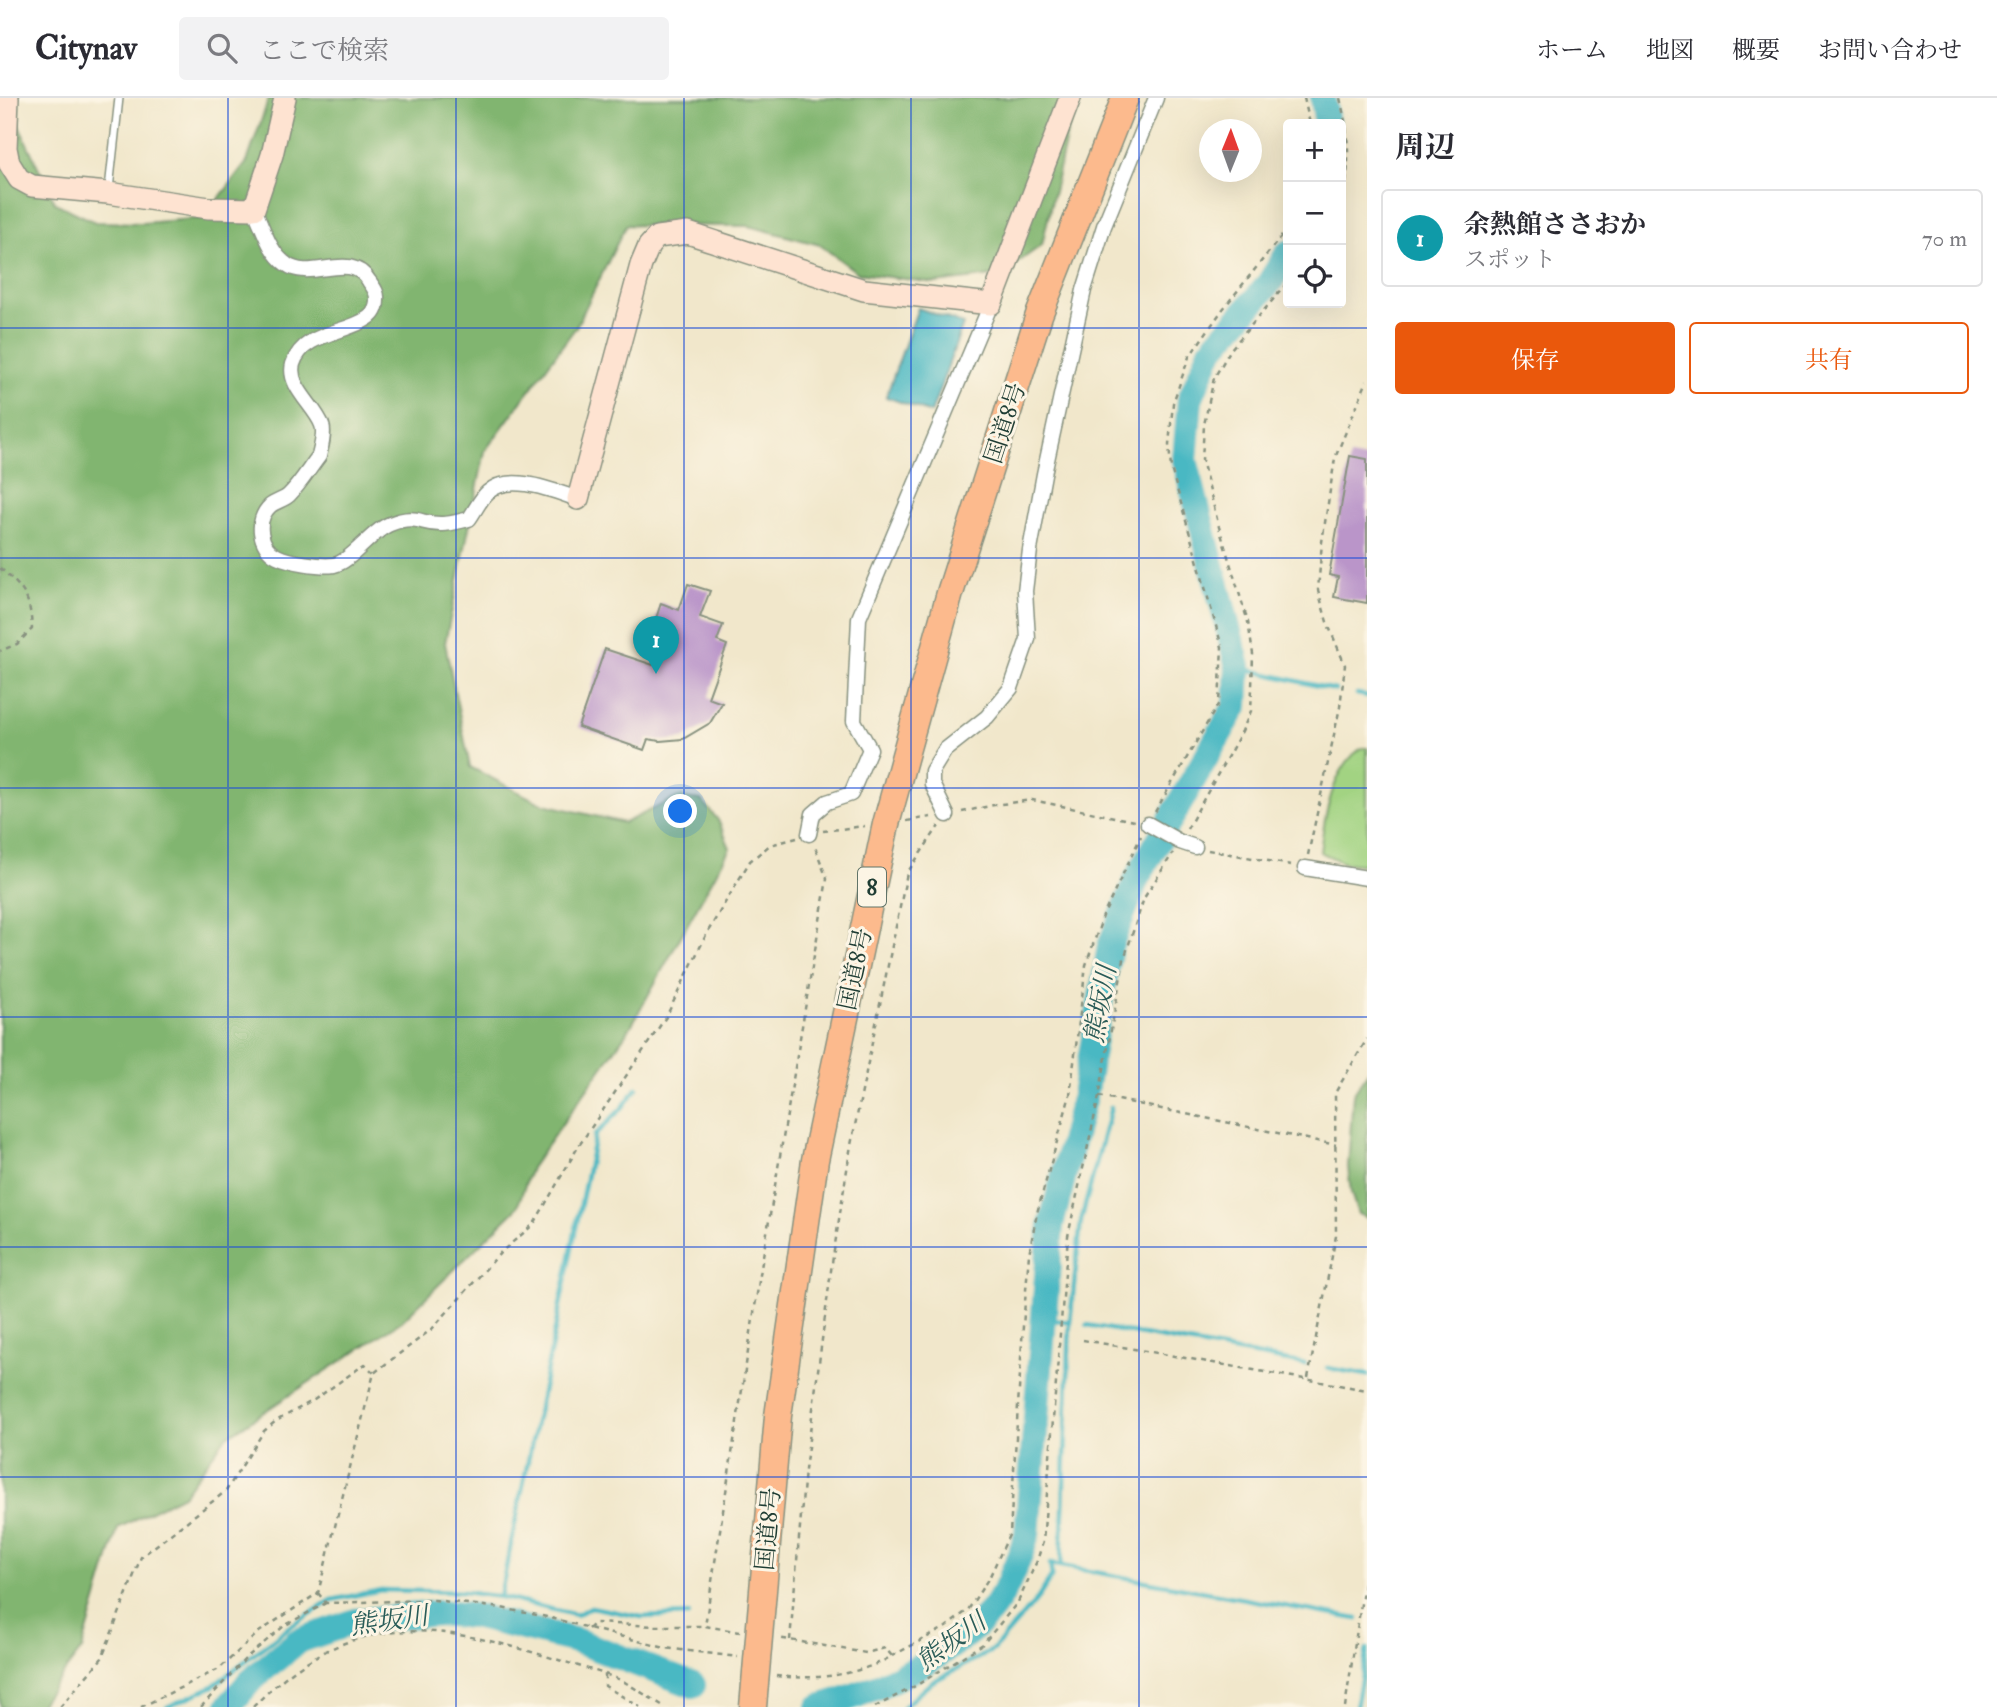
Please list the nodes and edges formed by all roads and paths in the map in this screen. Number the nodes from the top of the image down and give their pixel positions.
1 (8, 98) edge
2 (119, 98) edge
3 (285, 98) edge
4 (1070, 98) edge
5 (1125, 98) edge
6 (1156, 98) edge
7 (1304, 98) edge
8 (1340, 98) edge
9 (1309, 119) edge
10 (1344, 182) edge
11 (108, 193) junction
12 (254, 209) junction
13 (1283, 237) edge
14 (1283, 288) edge
15 (991, 304) junction
16 (1367, 381) edge
17 (578, 499) joint
18 (0, 568) edge
19 (0, 651) edge
20 (947, 815) junction
21 (886, 824) junction
22 (1148, 824) junction
23 (809, 834) junction
24 (1180, 842) junction
25 (1195, 847) joint
26 (1305, 868) junction
27 (1367, 878) edge
28 (1367, 1039) edge
29 (1099, 1096) junction
30 (1336, 1145) junction
31 (1083, 1340) dead end
32 (374, 1373) junction
33 (1308, 1378) junction
34 (1367, 1390) edge
35 (1367, 1565) edge
36 (1366, 1576) edge
37 (318, 1593) junction
38 (326, 1603) junction
39 (705, 1626) junction
40 (588, 1629) junction
41 (740, 1632) dead end
42 (892, 1656) junction
43 (756, 1667) junction
44 (605, 1674) junction
45 (60, 1707) edge
46 (142, 1707) edge
47 (201, 1707) edge
48 (253, 1707) edge
49 (640, 1707) edge
50 (665, 1707) edge
51 (753, 1707) edge
52 (875, 1707) edge
53 (1345, 1707) edge

1 - 11 street
2 - 11 lane
3 - 12 street
4 - 15 street
5 - 21 highway, 国道8号 / 8
6 - 20 street
7 - 9 path
8 - 10 path
11 - 12 street
12 - 17 street
13 - 22 path
14 - 24 path
15 - 17 street
15 - 23 street
16 - 26 path
18 - 19 path
20 - 21 path
20 - 22 path
20 - 42 path
21 - 23 path
21 - 43 highway, 国道8号 / 8
22 - 24 street
22 - 42 path
23 - 32 path
23 - 39 path
24 - 25 street
24 - 29 path
25 - 26 path
26 - 27 street
28 - 30 path
29 - 30 path
29 - 52 path
30 - 33 path
31 - 33 path
32 - 37 path
32 - 45 path
33 - 34 path
35 - 36 path
36 - 53 path
37 - 38 path
37 - 46 path
38 - 40 path
38 - 47 path
39 - 40 path
39 - 41 path
40 - 43 path
42 - 43 path
43 - 51 highway, 国道8号 / 8
44 - 48 path
44 - 49 path
44 - 50 path

